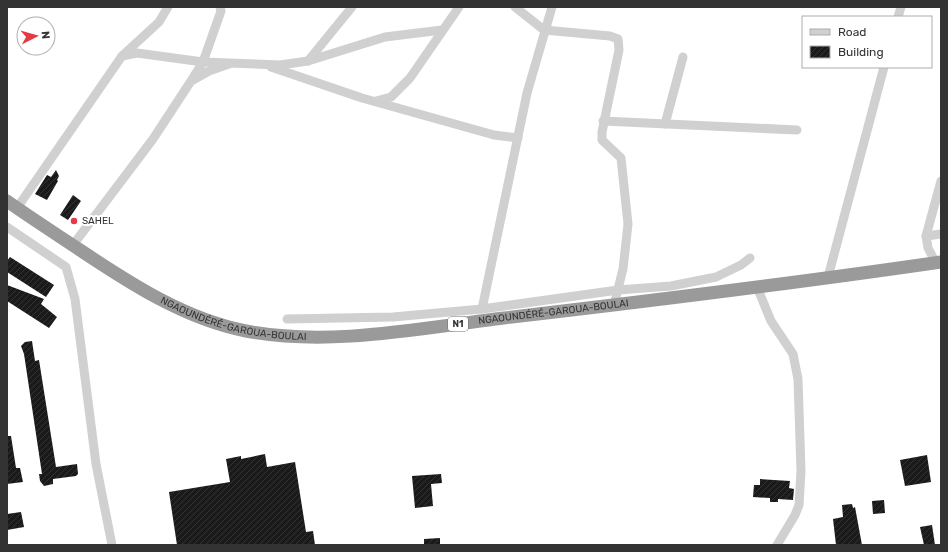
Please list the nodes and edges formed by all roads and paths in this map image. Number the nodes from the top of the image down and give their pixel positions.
1 (168, 7) edge
2 (220, 7) edge
3 (352, 7) edge
4 (459, 7) edge
5 (515, 7) edge
6 (552, 7) edge
7 (442, 30) junction
8 (544, 30) junction
9 (122, 56) junction
10 (683, 57) dead end
11 (308, 61) junction
12 (203, 62) junction
13 (234, 63) junction
14 (260, 64) junction
15 (884, 68) edge
16 (191, 81) junction
17 (374, 102) junction
18 (603, 121) junction
19 (665, 124) junction
20 (797, 130) dead end
21 (518, 138) junction
22 (941, 180) edge
23 (12, 205) edge
24 (7, 227) edge
25 (941, 234) edge
26 (926, 236) junction
27 (73, 245) junction
28 (750, 258) dead end
29 (938, 263) edge
30 (828, 277) junction
31 (757, 287) junction
32 (618, 290) junction
33 (521, 303) junction
34 (614, 305) junction
35 (482, 309) junction
36 (534, 315) junction
37 (287, 319) dead end
38 (112, 545) edge
39 (776, 545) edge

1 - 9 street
2 - 12 street
3 - 11 street
4 - 7 street
5 - 8 street
6 - 8 street
7 - 11 street
7 - 17 street
8 - 18 street
8 - 21 street
9 - 12 street
9 - 23 street
10 - 19 street
11 - 14 street
12 - 13 street
12 - 16 street
13 - 14 street
13 - 16 street
14 - 17 street
15 - 30 street
16 - 27 street
17 - 21 street
18 - 19 street
18 - 32 street
19 - 20 street
21 - 35 street
22 - 26 street
23 - 27 highway, NGAOUNDÉRÉ-GAROUA-BOULAI / N1
24 - 38 street
25 - 26 street
26 - 29 street
27 - 36 highway, NGAOUNDÉRÉ-GAROUA-BOULAI / N1
28 - 32 street
29 - 30 highway, NGAOUNDÉRÉ-GAROUA-BOULAI / N1
30 - 31 highway, NGAOUNDÉRÉ-GAROUA-BOULAI / N1
31 - 34 highway, NGAOUNDÉRÉ-GAROUA-BOULAI / N1
31 - 39 street
32 - 33 street
32 - 34 street
33 - 35 street
33 - 36 street
34 - 36 highway, NGAOUNDÉRÉ-GAROUA-BOULAI / N1
35 - 37 street

